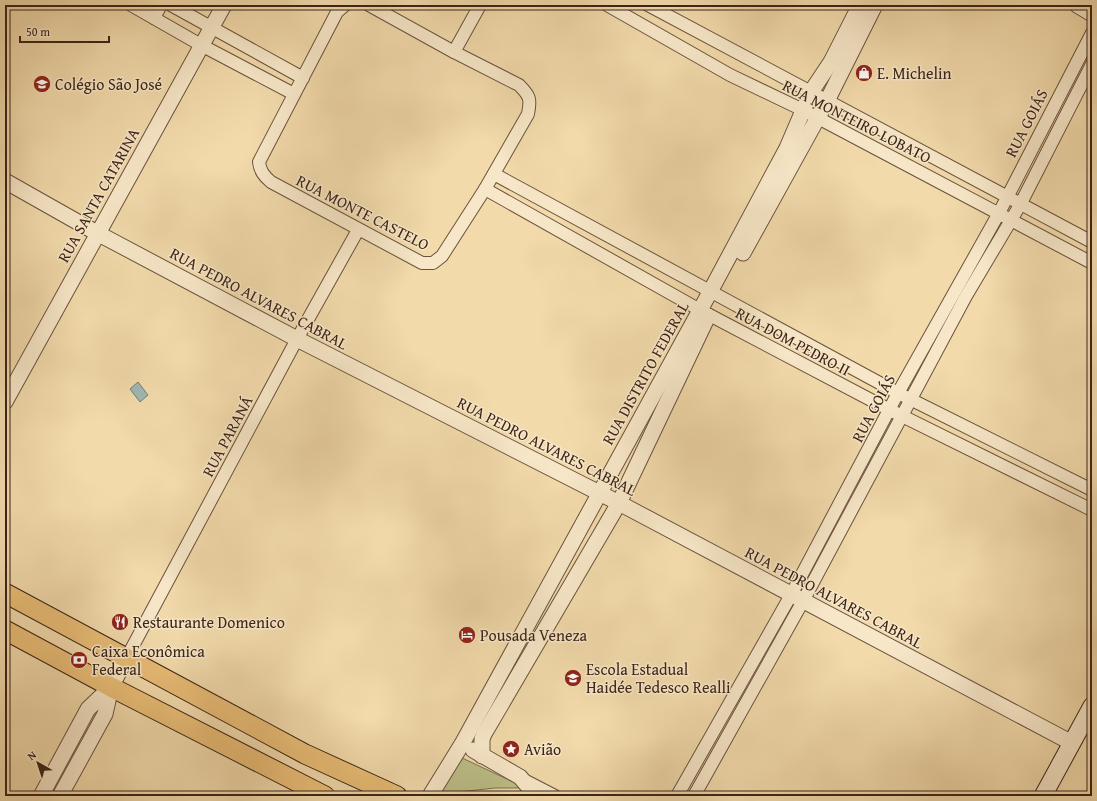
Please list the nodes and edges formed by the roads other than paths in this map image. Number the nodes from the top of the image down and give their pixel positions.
1 (131, 5) edge
2 (160, 5) edge
3 (171, 5) edge
4 (224, 5) edge
5 (345, 5) edge
6 (369, 5) edge
7 (480, 5) edge
8 (607, 5) edge
9 (648, 5) edge
10 (860, 5) edge
11 (875, 5) edge
12 (1077, 5) edge
13 (1092, 14) edge
14 (154, 18) junction
15 (211, 27) junction
16 (1092, 33) edge
17 (201, 45) junction
18 (454, 52) junction
19 (1092, 64) edge
20 (303, 78) junction
21 (811, 92) junction
22 (294, 94) junction
23 (827, 100) junction
24 (1053, 106) junction
25 (803, 110) junction
26 (1066, 113) junction
27 (817, 118) junction
28 (494, 174) junction
29 (5, 181) edge
30 (485, 189) junction
31 (1006, 198) junction
32 (1020, 205) junction
33 (998, 213) junction
34 (1011, 220) junction
35 (358, 230) junction
36 (97, 233) junction
37 (1092, 242) edge
38 (1092, 263) edge
39 (714, 294) junction
40 (960, 294) junction
41 (705, 312) junction
42 (297, 339) junction
43 (898, 393) junction
44 (911, 399) junction
45 (5, 402) edge
46 (890, 410) junction
47 (902, 416) junction
48 (1092, 490) edge
49 (600, 493) junction
50 (846, 493) junction
51 (857, 498) junction
52 (619, 503) junction
53 (1092, 510) edge
54 (5, 593) edge
55 (797, 598) junction
56 (5, 630) edge
57 (126, 659) junction
58 (111, 687) junction
59 (1090, 716) edge
60 (718, 722) junction
61 (731, 729) junction
62 (1072, 743) junction
63 (462, 744) junction
64 (482, 749) junction
65 (305, 754) junction
66 (520, 777) junction
67 (296, 780) junction
68 (41, 796) edge
69 (60, 796) edge
70 (325, 796) edge
71 (397, 796) edge
72 (430, 796) edge
73 (536, 796) edge
74 (555, 796) edge
75 (677, 796) edge
76 (694, 796) edge
77 (1044, 796) edge

1 - 14 street
2 - 14 street
3 - 15 street
4 - 15 street, RUA SANTA CATARINA
5 - 20 street, RUA MONTE CASTELO
6 - 18 street, RUA MONTE CASTELO
7 - 18 street
8 - 25 street, RUA MONTEIRO LOBATO
9 - 21 street, RUA MONTEIRO LOBATO
10 - 21 street, RUA DISTRITO FEDERAL
11 - 23 street, RUA DISTRITO FEDERAL
12 - 13 street
14 - 17 street
15 - 17 street, RUA SANTA CATARINA
15 - 20 street
16 - 24 street, RUA GOIÁS
17 - 22 street
17 - 36 street, RUA SANTA CATARINA
18 - 28 street, RUA MONTE CASTELO
19 - 26 street, RUA GOIÁS
20 - 22 street, RUA MONTE CASTELO
21 - 23 street, RUA MONTEIRO LOBATO
21 - 25 street, RUA DISTRITO FEDERAL
22 - 35 street, RUA MONTE CASTELO
23 - 27 street, RUA DISTRITO FEDERAL
23 - 31 street, RUA MONTEIRO LOBATO
24 - 26 street
24 - 31 street, RUA GOIÁS
25 - 27 street, RUA MONTEIRO LOBATO
25 - 39 street, RUA DISTRITO FEDERAL
26 - 32 street, RUA GOIÁS
27 - 33 street, RUA MONTEIRO LOBATO
27 - 39 street, RUA DISTRITO FEDERAL
28 - 30 street, RUA MONTE CASTELO
28 - 39 street, RUA DOM PEDRO II
29 - 36 street, RUA PEDRO ALVARES CABRAL
30 - 35 street, RUA MONTE CASTELO
30 - 41 street, RUA DOM PEDRO II
31 - 32 street, RUA MONTEIRO LOBATO
31 - 33 street, RUA GOIÁS
32 - 34 street, RUA GOIÁS
32 - 37 street, RUA MONTEIRO LOBATO
33 - 34 street, RUA MONTEIRO LOBATO
33 - 40 street, RUA GOIÁS
34 - 38 street, RUA MONTEIRO LOBATO
34 - 40 street, RUA GOIÁS
35 - 42 street, RUA PARANÁ
36 - 42 street, RUA PEDRO ALVARES CABRAL
36 - 45 street, RUA SANTA CATARINA
39 - 41 street, RUA DISTRITO FEDERAL
39 - 43 street, RUA DOM PEDRO II
40 - 43 street, RUA GOIÁS
40 - 44 street, RUA GOIÁS
41 - 46 street, RUA DOM PEDRO II
41 - 49 street, RUA DISTRITO FEDERAL
41 - 52 street, RUA DISTRITO FEDERAL
42 - 49 street, RUA PEDRO ALVARES CABRAL
42 - 57 street, RUA PARANÁ
43 - 44 street, RUA DOM PEDRO II
43 - 46 street, RUA GOIÁS
44 - 47 street, RUA GOIÁS
44 - 48 street, RUA DOM PEDRO II
46 - 47 street, RUA DOM PEDRO II
46 - 50 street, RUA GOIÁS
47 - 51 street, RUA GOIÁS
47 - 53 street, RUA DOM PEDRO II
49 - 52 street, RUA PEDRO ALVARES CABRAL
49 - 63 street, RUA DISTRITO FEDERAL
50 - 51 street
50 - 55 street, RUA GOIÁS
51 - 55 street, RUA GOIÁS
52 - 55 street, RUA PEDRO ALVARES CABRAL
52 - 64 street, RUA DISTRITO FEDERAL
54 - 57 main road
55 - 60 street, RUA GOIÁS
55 - 61 street, RUA GOIÁS
55 - 62 street, RUA PEDRO ALVARES CABRAL
56 - 58 main road
57 - 58 street
57 - 65 main road
58 - 67 main road
58 - 68 street
58 - 69 street
59 - 62 main road
60 - 61 street
60 - 75 street, RUA GOIÁS
61 - 76 street, RUA GOIÁS
62 - 77 main road
63 - 64 street
63 - 72 street, RUA DISTRITO FEDERAL
64 - 66 street
65 - 67 main road
65 - 71 main road
66 - 73 street
66 - 74 street
67 - 70 main road

